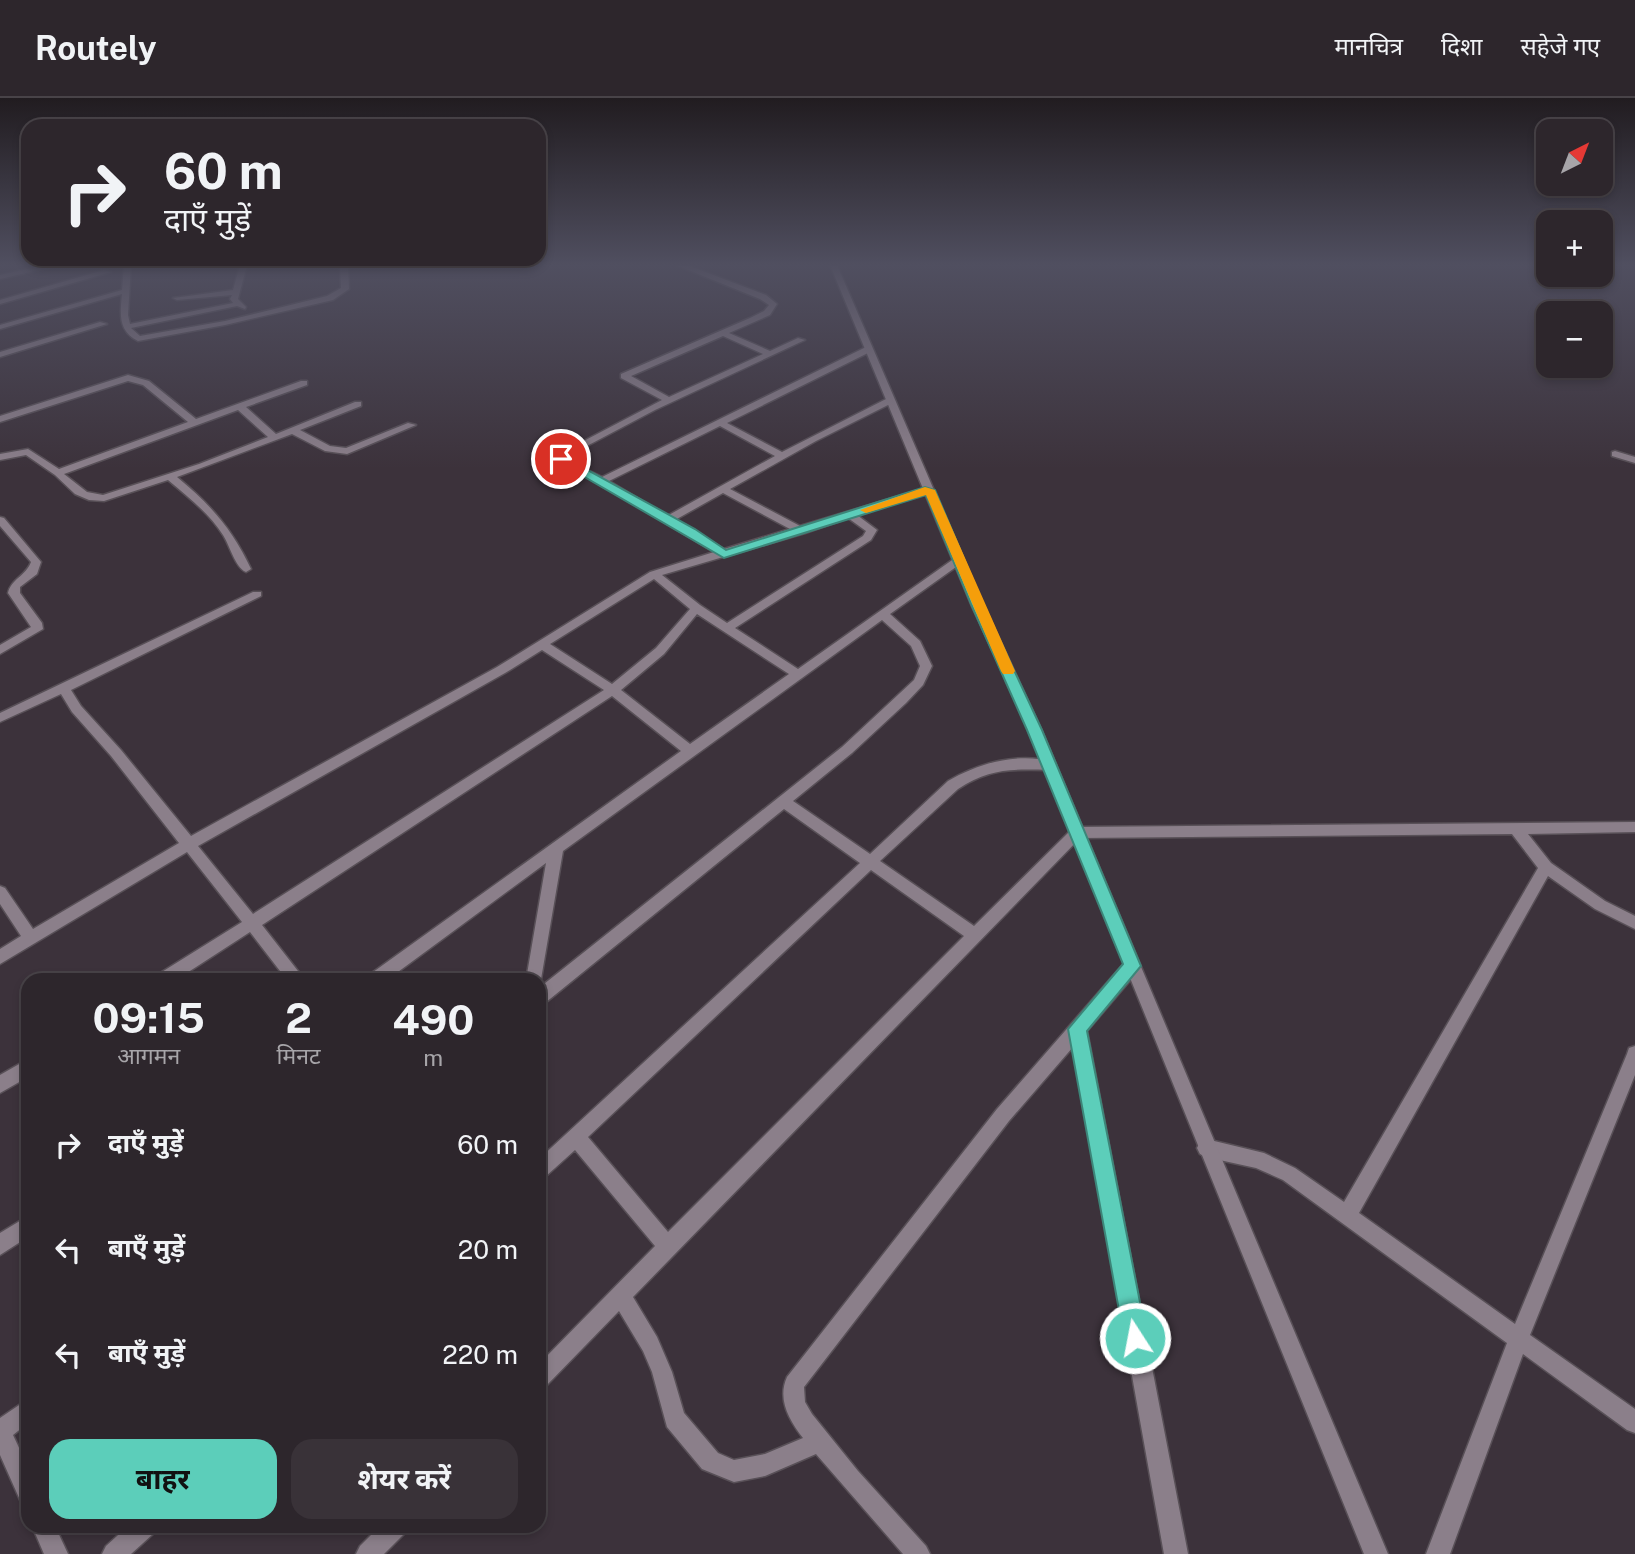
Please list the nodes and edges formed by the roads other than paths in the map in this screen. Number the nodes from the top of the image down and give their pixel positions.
1 (73, 333) edge
2 (130, 333) edge
3 (175, 333) edge
4 (722, 333) joint
5 (862, 333) edge
6 (801, 340) dead end
7 (869, 349) junction
8 (770, 354) junction
9 (0, 355) edge
10 (304, 383) dead end
11 (669, 400) junction
12 (891, 400) junction
13 (358, 404) dead end
14 (240, 407) junction
15 (0, 419) edge
16 (718, 422) junction
17 (195, 423) junction
18 (411, 425) dead end
19 (292, 430) junction
20 (274, 437) junction
21 (1615, 454) dead end
22 (0, 457) edge
23 (784, 457) junction
24 (1635, 460) edge
25 (58, 473) junction
26 (170, 477) junction
27 (602, 481) junction
28 (725, 490) junction
29 (929, 490) junction
30 (850, 515) junction
31 (669, 519) junction
32 (0, 520) edge
33 (801, 531) junction
34 (724, 554) junction
35 (959, 560) junction
36 (246, 569) dead end
37 (654, 575) junction
38 (257, 594) dead end
39 (696, 608) junction
40 (884, 615) junction
41 (728, 628) junction
42 (543, 645) junction
43 (0, 650) edge
44 (799, 675) junction
45 (64, 688) junction
46 (612, 689) junction
47 (0, 718) edge
48 (690, 751) junction
49 (1049, 765) junction
50 (783, 801) junction
51 (1635, 827) edge
52 (1516, 829) junction
53 (1077, 833) junction
54 (189, 844) junction
55 (556, 849) junction
56 (870, 862) junction
57 (1546, 867) junction
58 (0, 892) edge
59 (253, 923) junction
60 (1635, 923) edge
61 (976, 936) junction
62 (30, 937) junction
63 (0, 957) edge
64 (1132, 966) junction
65 (174, 973) edge
66 (292, 973) edge
67 (385, 973) edge
68 (535, 973) edge
69 (546, 992) edge
70 (1078, 1029) junction
71 (1635, 1054) edge
72 (21, 1072) edge
73 (0, 1085) edge
74 (576, 1137) junction
75 (1206, 1148) junction
76 (546, 1165) edge
77 (1347, 1215) junction
78 (21, 1230) edge
79 (0, 1245) edge
80 (668, 1247) junction
81 (620, 1295) junction
82 (1520, 1338) junction
83 (546, 1372) edge
84 (21, 1416) edge
85 (1635, 1422) edge
86 (0, 1432) edge
87 (820, 1442) junction
88 (21, 1477) edge
89 (46, 1533) edge
90 (137, 1533) edge
91 (389, 1533) edge
92 (56, 1554) edge
93 (114, 1554) edge
94 (369, 1554) edge
95 (918, 1554) edge
96 (1176, 1554) edge
97 (1376, 1554) edge
98 (1438, 1554) edge

1 - 9 street
2 - 3 street
4 - 8 street
4 - 11 street
5 - 7 street
6 - 8 street
7 - 12 street
7 - 16 street
8 - 11 street
10 - 14 street
11 - 27 street
12 - 23 street
12 - 29 street
13 - 19 street
14 - 17 street
14 - 20 street
15 - 17 street
16 - 23 street
16 - 27 street
17 - 25 street
18 - 19 street
19 - 20 street
20 - 26 street
21 - 24 street
22 - 25 street
23 - 28 street
25 - 26 street
26 - 36 street
27 - 31 street
28 - 31 street
28 - 33 street
29 - 30 street
29 - 35 street
30 - 33 street
30 - 41 street
31 - 34 street
32 - 43 street
33 - 34 street
34 - 37 street
35 - 40 street
35 - 49 street
37 - 39 street
37 - 42 street
38 - 45 street
39 - 41 street
39 - 46 street
40 - 44 street
40 - 50 street
41 - 44 street
42 - 46 street
42 - 54 street
44 - 48 street
45 - 47 street
45 - 54 street
46 - 48 street
46 - 59 street
48 - 55 street
49 - 53 street
49 - 56 street
50 - 56 street
50 - 69 street
51 - 52 street
52 - 53 street
52 - 57 street
53 - 61 street
53 - 64 street
54 - 59 street
54 - 62 street
55 - 67 street
55 - 68 street
56 - 61 street
56 - 74 street
57 - 60 street
57 - 77 street
58 - 62 street
59 - 65 street
59 - 66 street
61 - 80 street
62 - 63 street
64 - 70 street
64 - 75 street
70 - 87 street
70 - 96 street
71 - 82 street
72 - 73 street
74 - 76 street
74 - 80 street
75 - 77 street
75 - 97 street
77 - 82 street
78 - 79 street
80 - 81 street
81 - 83 street
81 - 87 street
82 - 85 street
82 - 98 street
84 - 86 street
86 - 88 street
87 - 95 street
89 - 92 street
90 - 93 street
91 - 94 street

